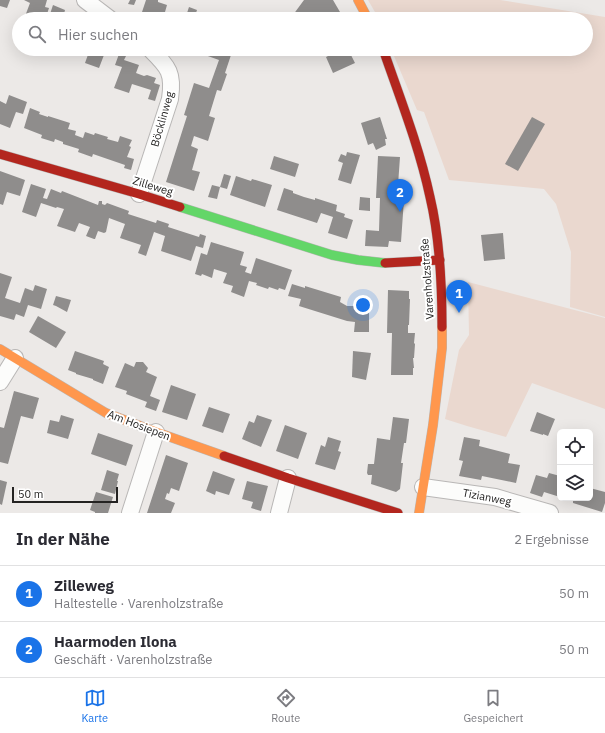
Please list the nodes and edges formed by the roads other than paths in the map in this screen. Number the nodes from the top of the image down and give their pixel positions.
1 (85, 0) edge
2 (358, 0) edge
3 (101, 12) edge
4 (364, 12) edge
5 (157, 56) edge
6 (385, 56) edge
7 (0, 154) edge
8 (139, 194) junction
9 (440, 260) junction
10 (0, 349) edge
11 (15, 358) junction
12 (0, 382) edge
13 (156, 432) junction
14 (288, 478) junction
15 (423, 487) junction
16 (130, 513) edge
17 (278, 513) edge
18 (398, 513) edge
19 (419, 513) edge
20 (550, 513) edge

1 - 3 street
2 - 4 street
5 - 8 street, Böcklinweg
6 - 9 street, Varenholzstraße
7 - 8 street, Zilleweg
8 - 9 street, Zilleweg
9 - 15 street, Varenholzstraße
10 - 11 street, Am Hosiepen
11 - 12 street
11 - 13 street, Am Hosiepen
13 - 14 street, Am Hosiepen
13 - 16 street
14 - 17 street
14 - 18 street, Am Hosiepen
15 - 19 street, Varenholzstraße
15 - 20 street, Tizianweg

